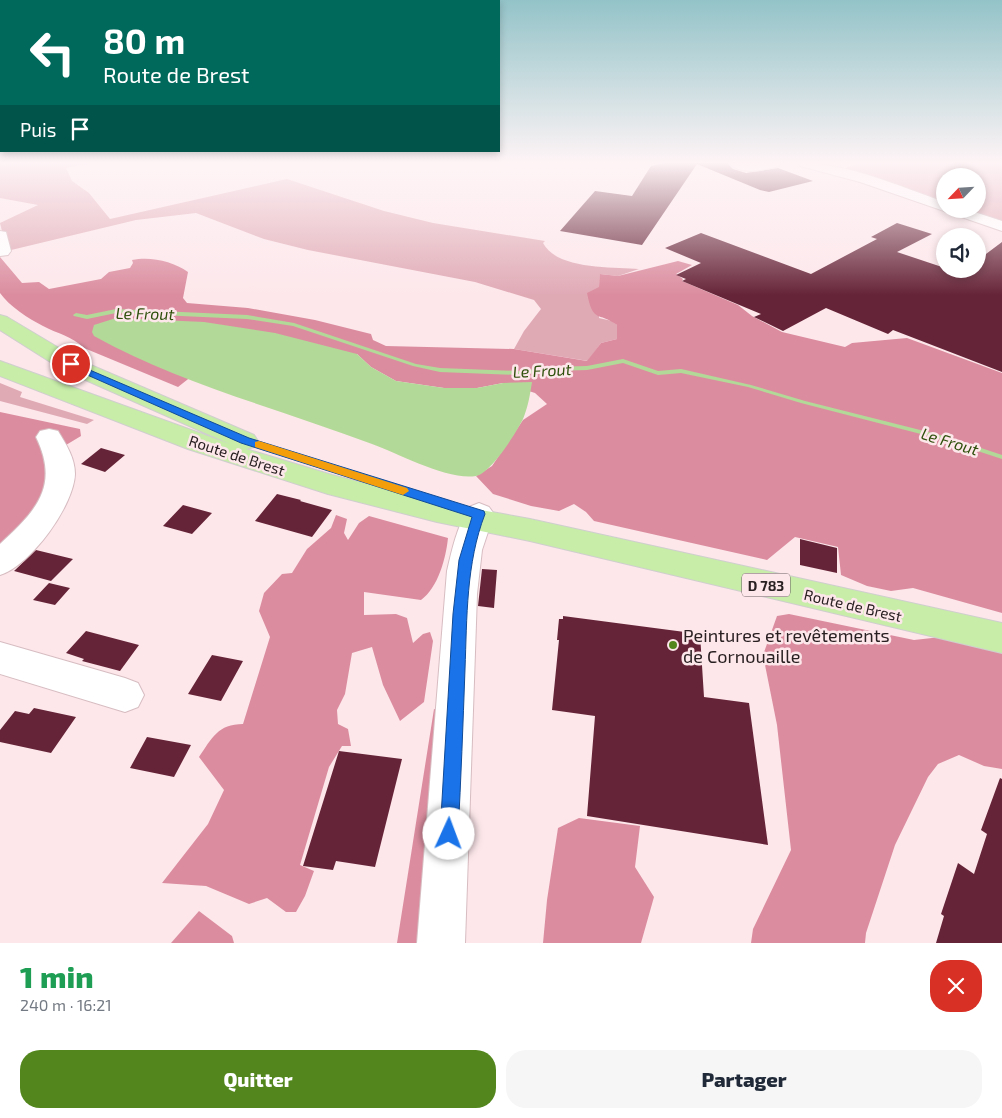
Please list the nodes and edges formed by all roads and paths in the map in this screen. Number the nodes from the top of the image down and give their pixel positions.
1 (978, 218) edge
2 (1002, 226) edge
3 (0, 321) edge
4 (1, 365) edge
5 (48, 437) dead end
6 (245, 440) junction
7 (478, 518) junction
8 (0, 563) edge
9 (1002, 638) edge
10 (0, 658) edge
11 (125, 695) dead end
12 (441, 943) edge

1 - 2 street
3 - 6 main road, Route de Brest
4 - 6 main road, Route de Brest / D 783
4 - 7 main road, Route de Brest / D 783
5 - 8 street
6 - 7 main road, Route de Brest / D 783
7 - 9 main road, Route de Brest / D 783
7 - 12 street
10 - 11 street

